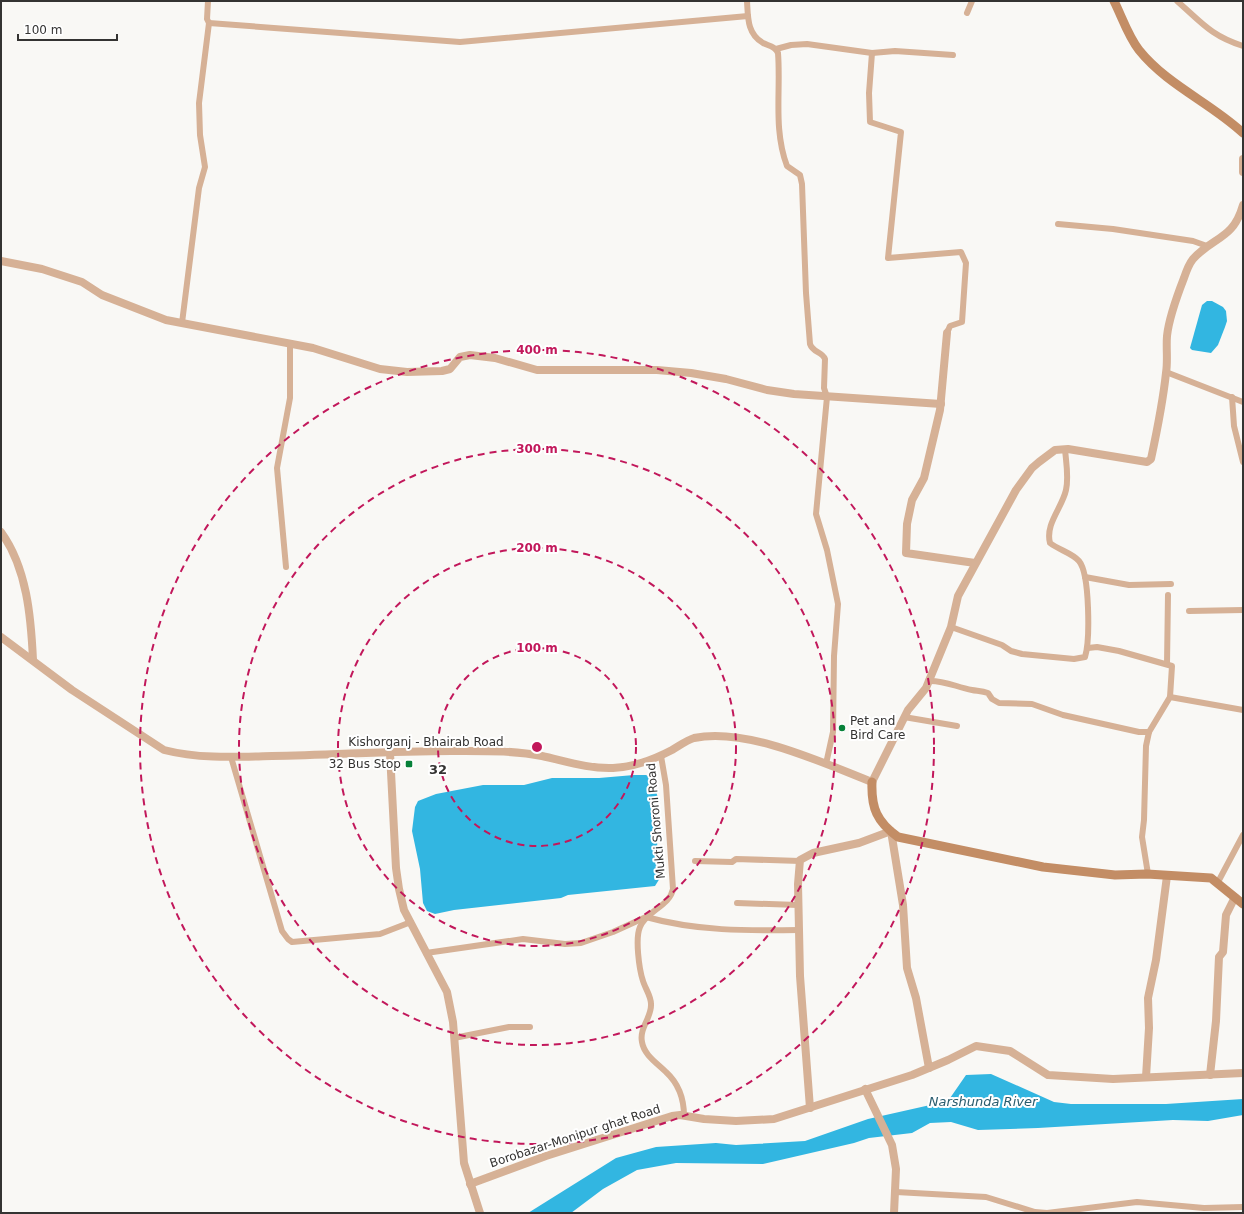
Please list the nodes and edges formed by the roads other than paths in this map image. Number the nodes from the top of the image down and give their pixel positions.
1 (208, 1) edge
2 (747, 1) edge
3 (972, 1) edge
4 (1114, 1) edge
5 (1177, 1) edge
6 (967, 12) dead end
7 (748, 16) junction
8 (209, 23) junction
9 (1243, 46) edge
10 (776, 49) junction
11 (872, 53) junction
12 (953, 55) dead end
13 (1243, 132) edge
14 (1243, 159) edge
15 (1243, 172) edge
16 (1243, 205) edge
17 (1058, 224) dead end
18 (1207, 246) junction
19 (1, 261) edge
20 (182, 323) junction
21 (948, 332) joint
22 (290, 345) junction
23 (1166, 372) junction
24 (826, 397) junction
25 (1232, 397) junction
26 (1243, 402) edge
27 (941, 404) junction
28 (1065, 449) junction
29 (1243, 462) edge
30 (1, 532) edge
31 (975, 563) junction
32 (286, 567) dead end
33 (1084, 577) junction
34 (1171, 584) dead end
35 (1168, 595) dead end
36 (1243, 610) edge
37 (1188, 612) dead end
38 (951, 627) junction
39 (1, 637) edge
40 (1088, 648) junction
41 (33, 660) junction
42 (1166, 664) junction
43 (928, 681) junction
44 (1170, 697) junction
45 (1243, 710) edge
46 (904, 717) junction
47 (957, 726) dead end
48 (1149, 732) junction
49 (390, 753) junction
50 (661, 756) junction
51 (231, 757) junction
52 (826, 764) junction
53 (872, 782) junction
54 (891, 831) junction
55 (1243, 835) edge
56 (695, 861) dead end
57 (800, 861) junction
58 (1148, 874) junction
59 (1167, 876) junction
60 (1218, 882) junction
61 (1235, 898) junction
62 (737, 903) dead end
63 (1243, 904) edge
64 (798, 905) junction
65 (646, 916) junction
66 (411, 922) junction
67 (799, 930) junction
68 (426, 953) junction
69 (530, 1027) dead end
70 (454, 1038) junction
71 (929, 1068) junction
72 (1243, 1073) edge
73 (1210, 1075) junction
74 (1146, 1077) junction
75 (865, 1089) junction
76 (810, 1108) junction
77 (684, 1116) junction
78 (470, 1184) junction
79 (896, 1192) junction
80 (1243, 1207) edge
81 (1071, 1212) edge
82 (480, 1213) edge
83 (894, 1213) edge

1 - 8 street
2 - 7 street
3 - 6 street
4 - 13 main road
5 - 9 street
7 - 8 street
7 - 10 street
8 - 20 street
10 - 11 street
10 - 24 street
11 - 12 street
11 - 21 street
14 - 15 street
16 - 18 street
17 - 18 street
18 - 23 street
19 - 20 street
20 - 22 street
21 - 27 street
22 - 24 street
22 - 32 street
23 - 25 street
23 - 28 street
24 - 27 street
24 - 52 street
25 - 26 street
25 - 29 street
27 - 31 street
28 - 31 street
28 - 33 street
30 - 41 street
31 - 38 street
33 - 34 street
33 - 40 street
35 - 42 street
36 - 37 street
38 - 40 street
38 - 43 street
39 - 41 street, Kishorganj - Bhairab Road
40 - 42 street
41 - 51 street, Kishorganj - Bhairab Road
42 - 44 street
43 - 46 street
43 - 48 street
44 - 45 street
44 - 48 street
46 - 47 street
46 - 53 street
48 - 58 street
49 - 50 street, Kishorganj - Bhairab Road
49 - 51 street, Kishorganj - Bhairab Road
49 - 66 street
50 - 52 street, Kishorganj - Bhairab Road
50 - 65 street, Mukti Shoroni Road
51 - 66 street
52 - 53 street, Kishorganj - Bhairab Road
53 - 54 main road
54 - 57 street
54 - 58 main road
54 - 71 street
55 - 60 street
56 - 57 street
57 - 64 street
58 - 59 main road
59 - 60 main road
59 - 74 street
60 - 61 main road
61 - 63 main road
61 - 73 street
62 - 64 street
64 - 67 street
65 - 67 street
65 - 68 street, Mukti Shoroni Road
65 - 77 street
66 - 68 street
67 - 76 street
68 - 70 street
69 - 70 street
70 - 78 street
71 - 74 street, Borobazar-Monipur ghat Road
71 - 75 street, Borobazar-Monipur ghat Road
72 - 73 street, Borobazar-Monipur ghat Road
73 - 74 street, Borobazar-Monipur ghat Road
75 - 76 street, Borobazar-Monipur ghat Road
75 - 79 street
76 - 77 street, Borobazar-Monipur ghat Road
77 - 78 street, Borobazar-Monipur ghat Road
78 - 82 street
79 - 81 street
79 - 83 street
80 - 81 street

